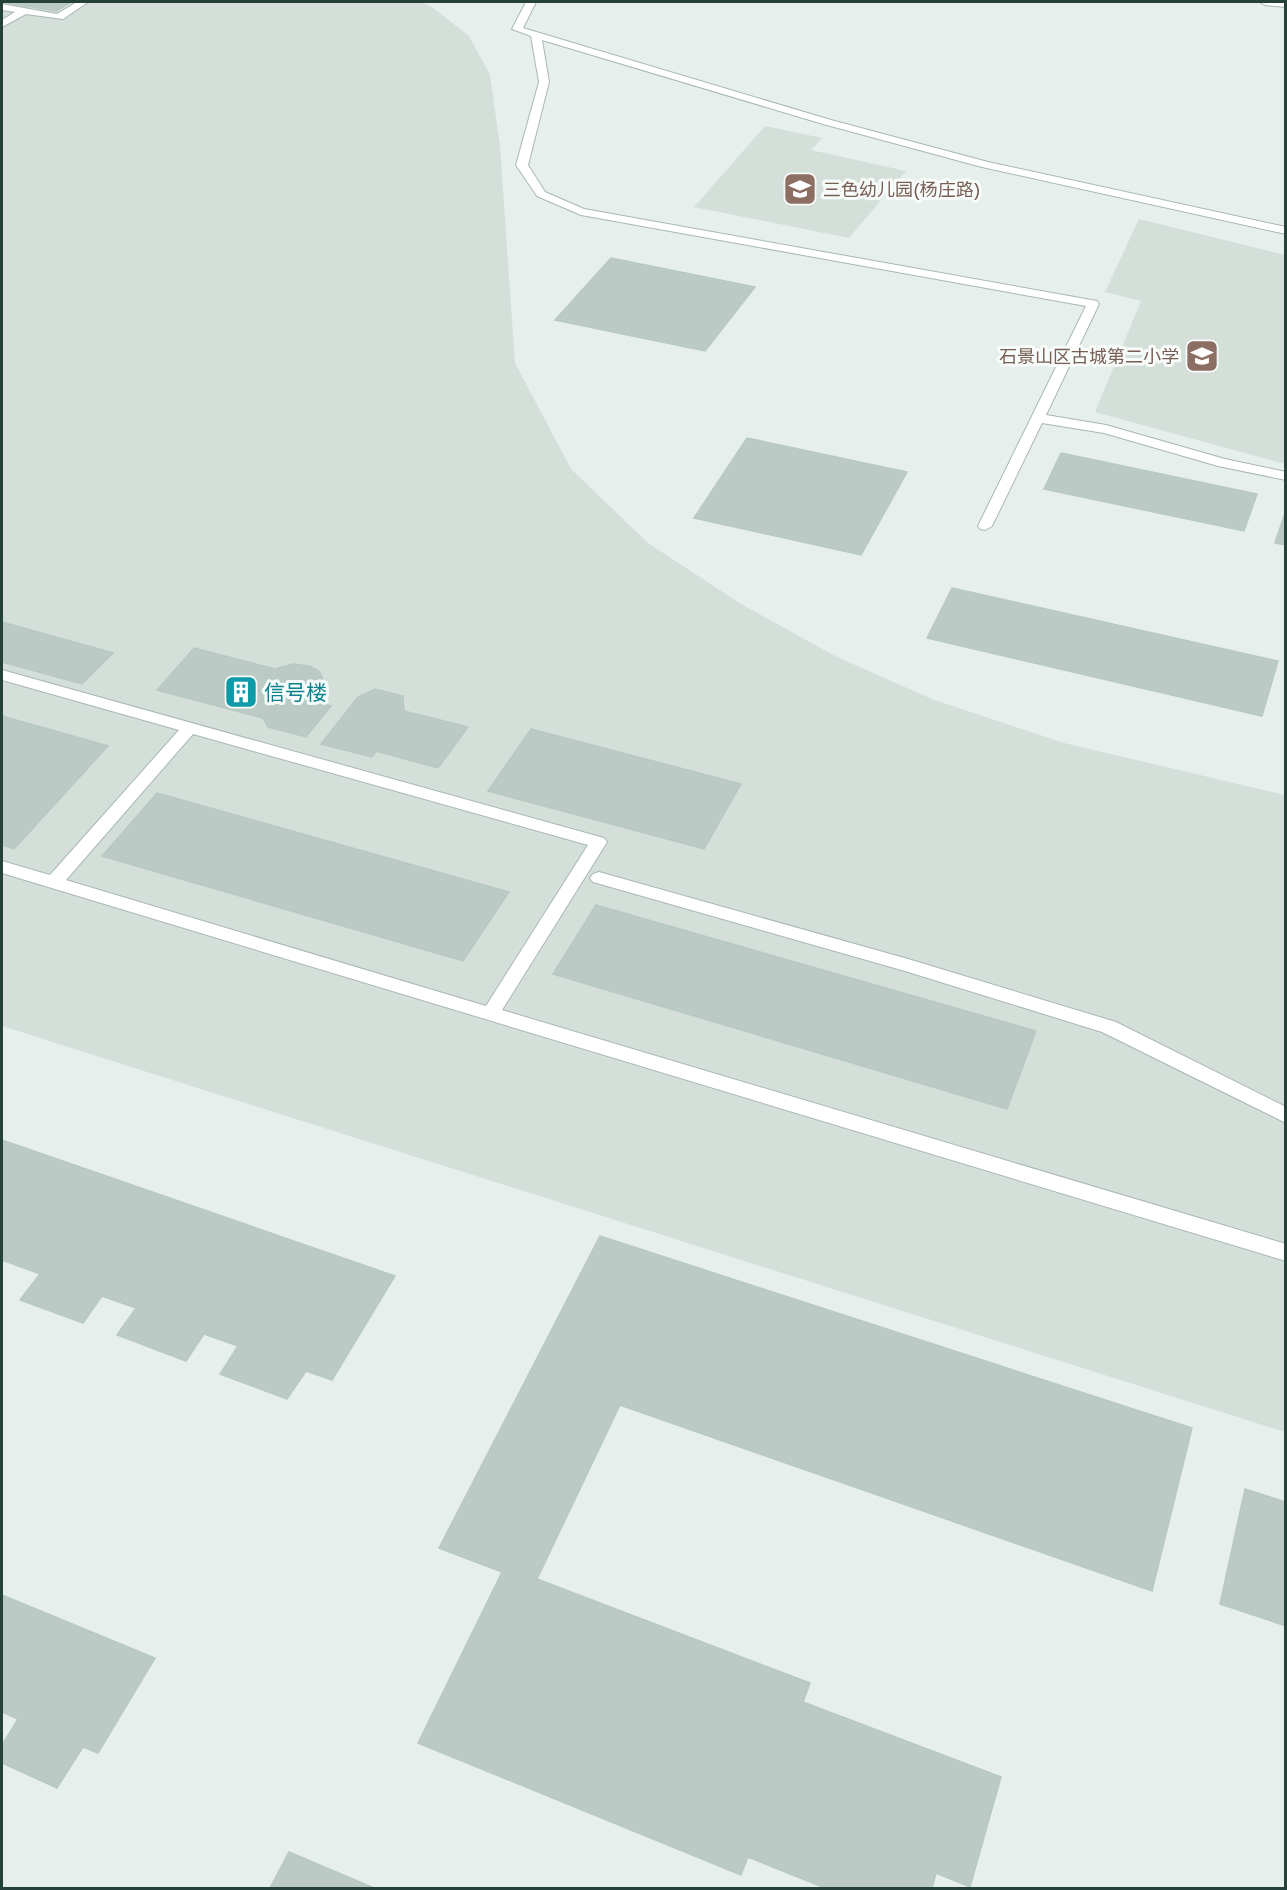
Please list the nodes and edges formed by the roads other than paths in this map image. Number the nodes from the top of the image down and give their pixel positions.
1 (82, 2) edge
2 (531, 2) edge
3 (1265, 2) edge
4 (1286, 4) edge
5 (2, 7) edge
6 (24, 11) junction
7 (2, 24) edge
8 (536, 35) junction
9 (1286, 231) edge
10 (1038, 418) junction
11 (1286, 476) edge
12 (985, 526) dead end
13 (2, 675) edge
14 (189, 728) junction
15 (2, 867) edge
16 (599, 878) dead end
17 (54, 882) junction
18 (490, 1014) junction
19 (1286, 1116) edge
20 (1286, 1253) edge

1 - 6 street
2 - 8 street
3 - 4 street
5 - 6 street
6 - 7 street
8 - 9 street
8 - 10 street
10 - 11 street
10 - 12 street
13 - 14 street
14 - 17 street
14 - 18 street
15 - 17 street
16 - 19 street
17 - 18 street
18 - 20 street

